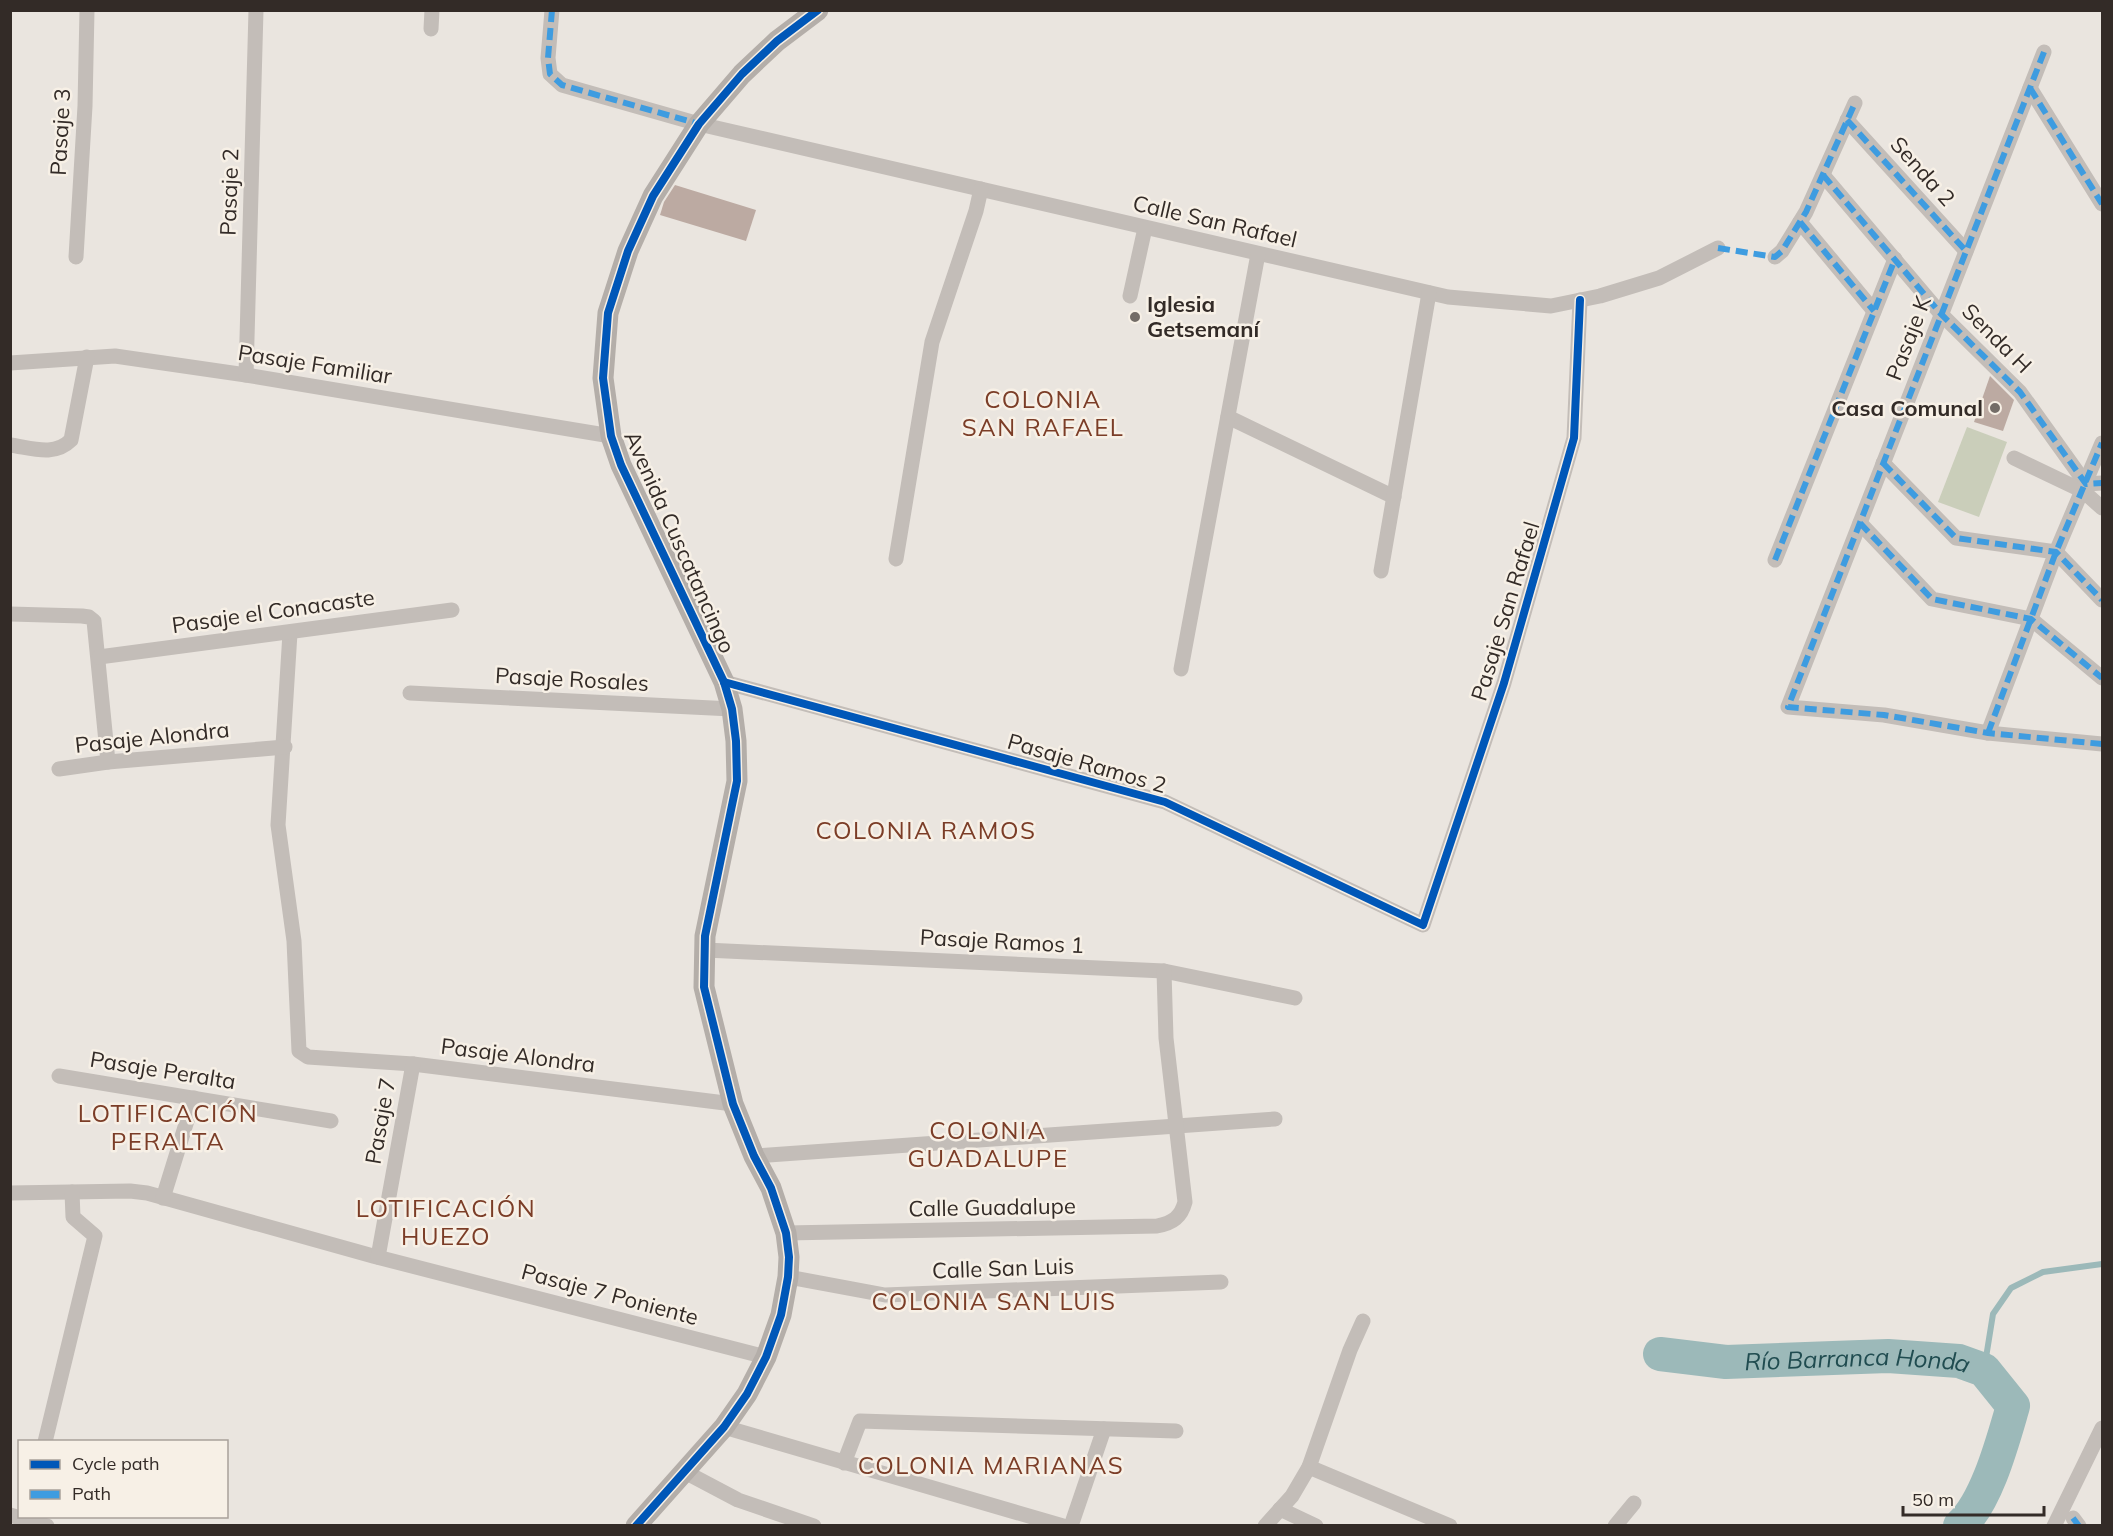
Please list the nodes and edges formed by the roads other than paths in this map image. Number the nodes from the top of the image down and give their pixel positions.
1 (87, 10) edge
2 (256, 10) edge
3 (432, 10) edge
4 (552, 10) edge
5 (818, 10) edge
6 (431, 29) dead end
7 (2044, 52) dead end
8 (2030, 88) junction
9 (1855, 103) dead end
10 (1847, 120) junction
11 (699, 124) junction
12 (1823, 175) junction
13 (981, 189) junction
14 (2103, 204) edge
15 (1800, 222) junction
16 (1145, 228) junction
17 (1718, 248) dead end
18 (1966, 251) junction
19 (1258, 254) junction
20 (76, 256) dead end
21 (1775, 257) dead end
22 (1894, 259) junction
23 (1429, 293) junction
24 (1130, 296) dead end
25 (1580, 300) junction
26 (1874, 311) junction
27 (1941, 314) junction
28 (87, 357) junction
29 (10, 363) edge
30 (246, 375) junction
31 (1228, 417) junction
32 (611, 436) junction
33 (2103, 443) edge
34 (10, 445) edge
35 (2014, 458) dead end
36 (1883, 464) junction
37 (2103, 483) edge
38 (2085, 487) junction
39 (1394, 497) junction
40 (2103, 508) edge
41 (1860, 523) junction
42 (2056, 552) junction
43 (896, 560) dead end
44 (1775, 560) dead end
45 (1381, 571) dead end
46 (2103, 600) edge
47 (452, 610) dead end
48 (10, 614) edge
49 (2031, 619) junction
50 (290, 633) junction
51 (99, 657) junction
52 (1181, 669) dead end
53 (2103, 678) edge
54 (724, 682) junction
55 (410, 693) dead end
56 (732, 709) junction
57 (1988, 733) junction
58 (2103, 744) edge
59 (285, 747) junction
60 (108, 762) junction
61 (59, 769) dead end
62 (1423, 925) joint
63 (705, 950) junction
64 (1164, 971) junction
65 (1296, 998) dead end
66 (413, 1064) junction
67 (59, 1076) dead end
68 (194, 1098) junction
69 (733, 1104) junction
70 (1275, 1119) dead end
71 (331, 1121) dead end
72 (1177, 1126) junction
73 (754, 1156) junction
74 (72, 1191) junction
75 (10, 1192) edge
76 (163, 1198) junction
77 (786, 1233) junction
78 (378, 1257) junction
79 (788, 1277) junction
80 (1221, 1282) dead end
81 (1363, 1321) dead end
82 (766, 1357) junction
83 (724, 1427) junction
84 (2103, 1428) edge
85 (1104, 1429) junction
86 (1176, 1431) dead end
87 (45, 1440) edge
88 (844, 1463) junction
89 (1309, 1467) junction
90 (685, 1472) junction
91 (1634, 1503) dead end
92 (1280, 1509) junction
93 (27, 1518) edge
94 (47, 1526) edge
95 (636, 1526) edge
96 (814, 1526) edge
97 (1063, 1526) edge
98 (1071, 1526) edge
99 (1265, 1526) edge
100 (1316, 1526) edge
101 (1450, 1526) edge
102 (1615, 1526) edge
103 (2054, 1526) edge

1 - 20 street, Pasaje 3
2 - 30 street, Pasaje 2
3 - 6 street
4 - 11 street
5 - 11 street, Avenida Cuscatancingo
7 - 8 street, Pasaje K
8 - 14 street
8 - 18 street, Pasaje K
9 - 10 street
10 - 12 street
10 - 18 street, Senda 2
11 - 13 street, Calle San Rafael
11 - 32 street, Avenida Cuscatancingo
12 - 15 street
12 - 22 street, Senda H
13 - 16 street, Calle San Rafael
13 - 43 street
15 - 21 street
15 - 26 street
16 - 19 street, Calle San Rafael
16 - 24 street
17 - 25 street, Calle San Rafael
18 - 27 street, Pasaje K
19 - 23 street, Calle San Rafael
19 - 31 street
22 - 26 street
22 - 27 street, Senda H
23 - 25 street, Calle San Rafael
23 - 39 street
25 - 62 street, Pasaje San Rafael
26 - 44 street
27 - 36 street, Pasaje K
27 - 38 street, Senda H
28 - 29 street, Pasaje Familiar
28 - 30 street, Pasaje Familiar
28 - 34 street
30 - 32 street, Pasaje Familiar
31 - 39 street
31 - 52 street
32 - 54 street, Avenida Cuscatancingo
33 - 38 street
35 - 38 street
36 - 41 street, Pasaje K
36 - 42 street
37 - 38 street
38 - 40 street
38 - 42 street
39 - 45 street
41 - 49 street
41 - 57 street, Pasaje K
42 - 46 street
42 - 49 street
47 - 50 street, Pasaje el Conacaste
48 - 51 street
49 - 53 street
49 - 57 street
50 - 51 street, Pasaje el Conacaste
50 - 59 street
51 - 60 street
54 - 56 street, Avenida Cuscatancingo
54 - 62 street, Pasaje Ramos 2
55 - 56 street, Pasaje Rosales
56 - 63 street, Avenida Cuscatancingo
57 - 58 street
59 - 60 street, Pasaje Alondra
59 - 66 street, Pasaje Alondra
60 - 61 street, Pasaje Alondra
63 - 64 street, Pasaje Ramos 1
63 - 69 street, Avenida Cuscatancingo
64 - 65 street, Pasaje Ramos 1
64 - 72 street
66 - 69 street, Pasaje Alondra
66 - 78 street, Pasaje 7
67 - 68 street, Pasaje Peralta
68 - 71 street, Pasaje Peralta
68 - 76 street
69 - 73 street, Avenida Cuscatancingo
70 - 72 street
72 - 73 street
72 - 77 street, Calle Guadalupe
73 - 77 street, Avenida Cuscatancingo
74 - 75 street
74 - 76 street, Pasaje 7 Poniente
74 - 87 street
76 - 78 street, Pasaje 7 Poniente
77 - 79 street, Avenida Cuscatancingo
78 - 82 street, Pasaje 7 Poniente
79 - 80 street, Calle San Luis
79 - 82 street, Avenida Cuscatancingo
81 - 89 street
82 - 83 street, Avenida Cuscatancingo
83 - 88 street
83 - 90 street, Avenida Cuscatancingo
84 - 103 street
85 - 86 street
85 - 88 street
85 - 98 street
88 - 97 street
89 - 92 street
89 - 101 street
90 - 95 street, Avenida Cuscatancingo
90 - 96 street
91 - 102 street
92 - 99 street
92 - 100 street
93 - 94 street

